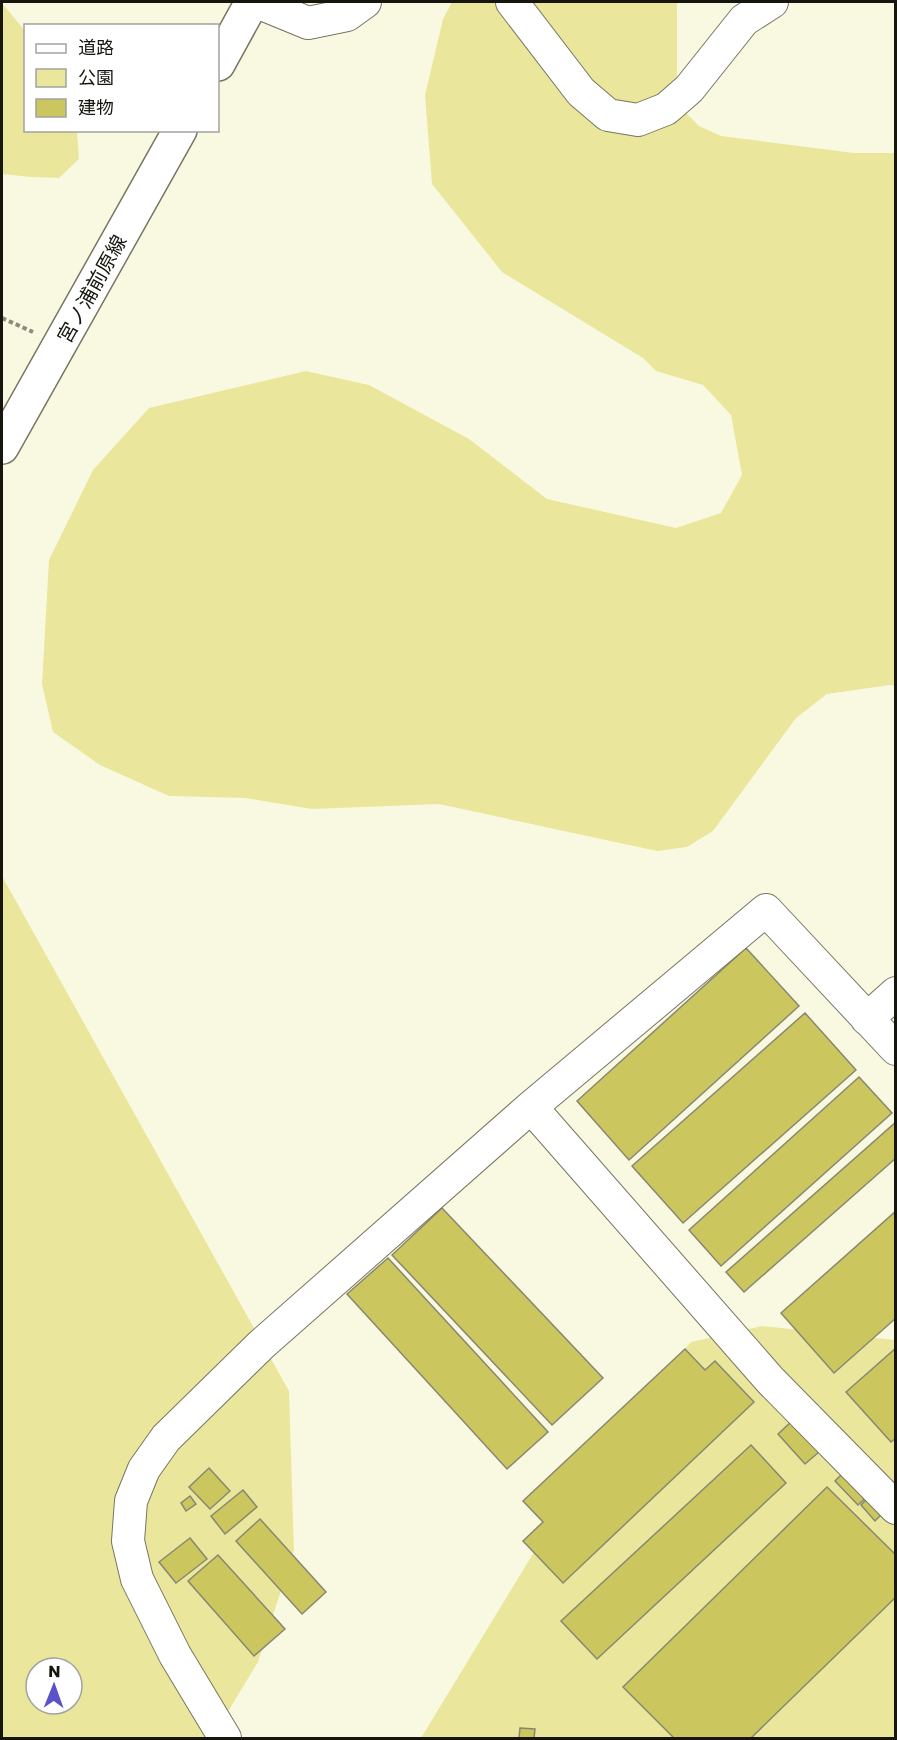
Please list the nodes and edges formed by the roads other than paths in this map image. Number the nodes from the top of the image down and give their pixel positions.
1 (255, 2) edge
2 (365, 2) edge
3 (512, 2) edge
4 (772, 2) edge
5 (219, 62) edge
6 (179, 132) edge
7 (2, 447) edge
8 (896, 993) edge
9 (867, 1019) junction
10 (896, 1049) edge
11 (531, 1107) junction
12 (896, 1508) edge
13 (225, 1738) edge

1 - 2 street
1 - 5 main road
3 - 4 street
6 - 7 main road, 宮ノ浦前原線
8 - 9 street
9 - 10 street
9 - 11 street
11 - 12 street
11 - 13 street

